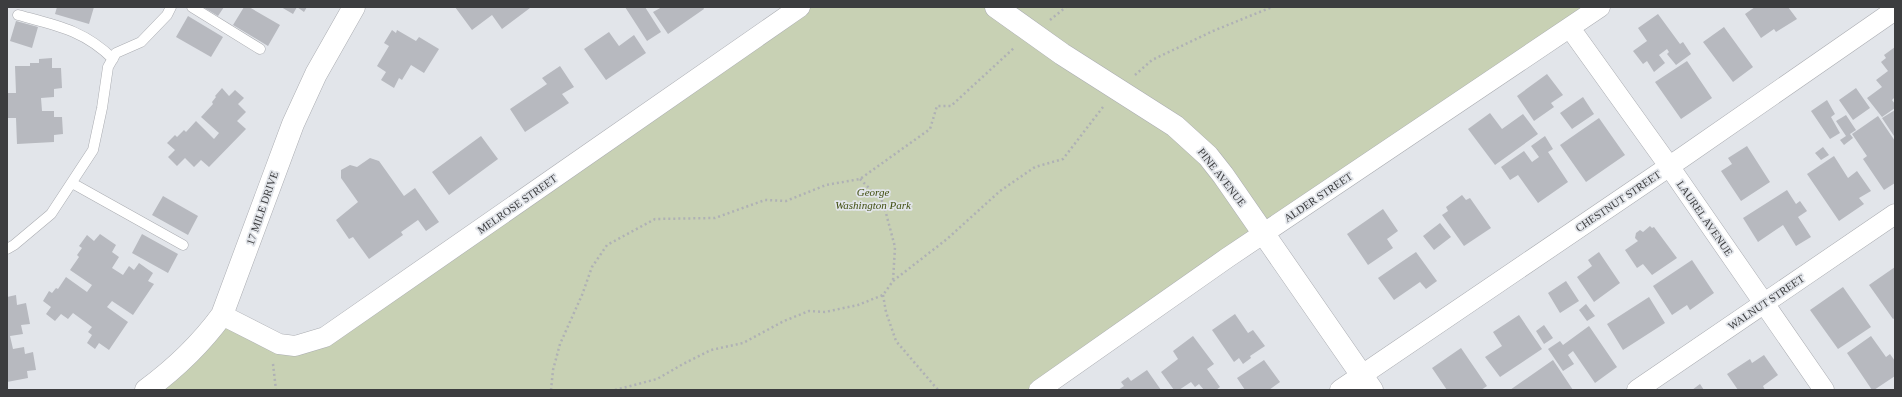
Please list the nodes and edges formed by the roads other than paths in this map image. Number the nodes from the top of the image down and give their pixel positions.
1 (171, 7) edge
2 (192, 7) edge
3 (354, 7) edge
4 (800, 7) edge
5 (996, 7) edge
6 (1600, 7) edge
7 (1895, 10) edge
8 (18, 15) dead end
9 (1570, 28) junction
10 (260, 49) dead end
11 (113, 58) junction
12 (1668, 166) junction
13 (72, 183) junction
14 (1895, 214) edge
15 (1264, 233) junction
16 (183, 245) dead end
17 (7, 249) edge
18 (1764, 303) junction
19 (222, 315) junction
20 (1366, 382) edge
21 (146, 390) edge
22 (1039, 390) edge
23 (1340, 390) edge
24 (1637, 390) edge
25 (1824, 390) edge

1 - 11 lane
2 - 10 lane
3 - 19 main road, 17 MILE DRIVE
4 - 19 street, MELROSE STREET
5 - 15 main road, PINE AVENUE
6 - 9 street, ALDER STREET
7 - 12 street, CHESTNUT STREET
8 - 11 lane
9 - 12 street, LAUREL AVENUE
9 - 15 street, ALDER STREET
11 - 13 lane
12 - 18 street, LAUREL AVENUE
12 - 20 street, CHESTNUT STREET
13 - 16 lane
13 - 17 lane
14 - 18 street, WALNUT STREET
15 - 20 main road, PINE AVENUE
15 - 22 street, ALDER STREET
18 - 24 street, WALNUT STREET
18 - 25 street, LAUREL AVENUE
19 - 21 main road, 17 MILE DRIVE
20 - 23 street, CHESTNUT STREET

